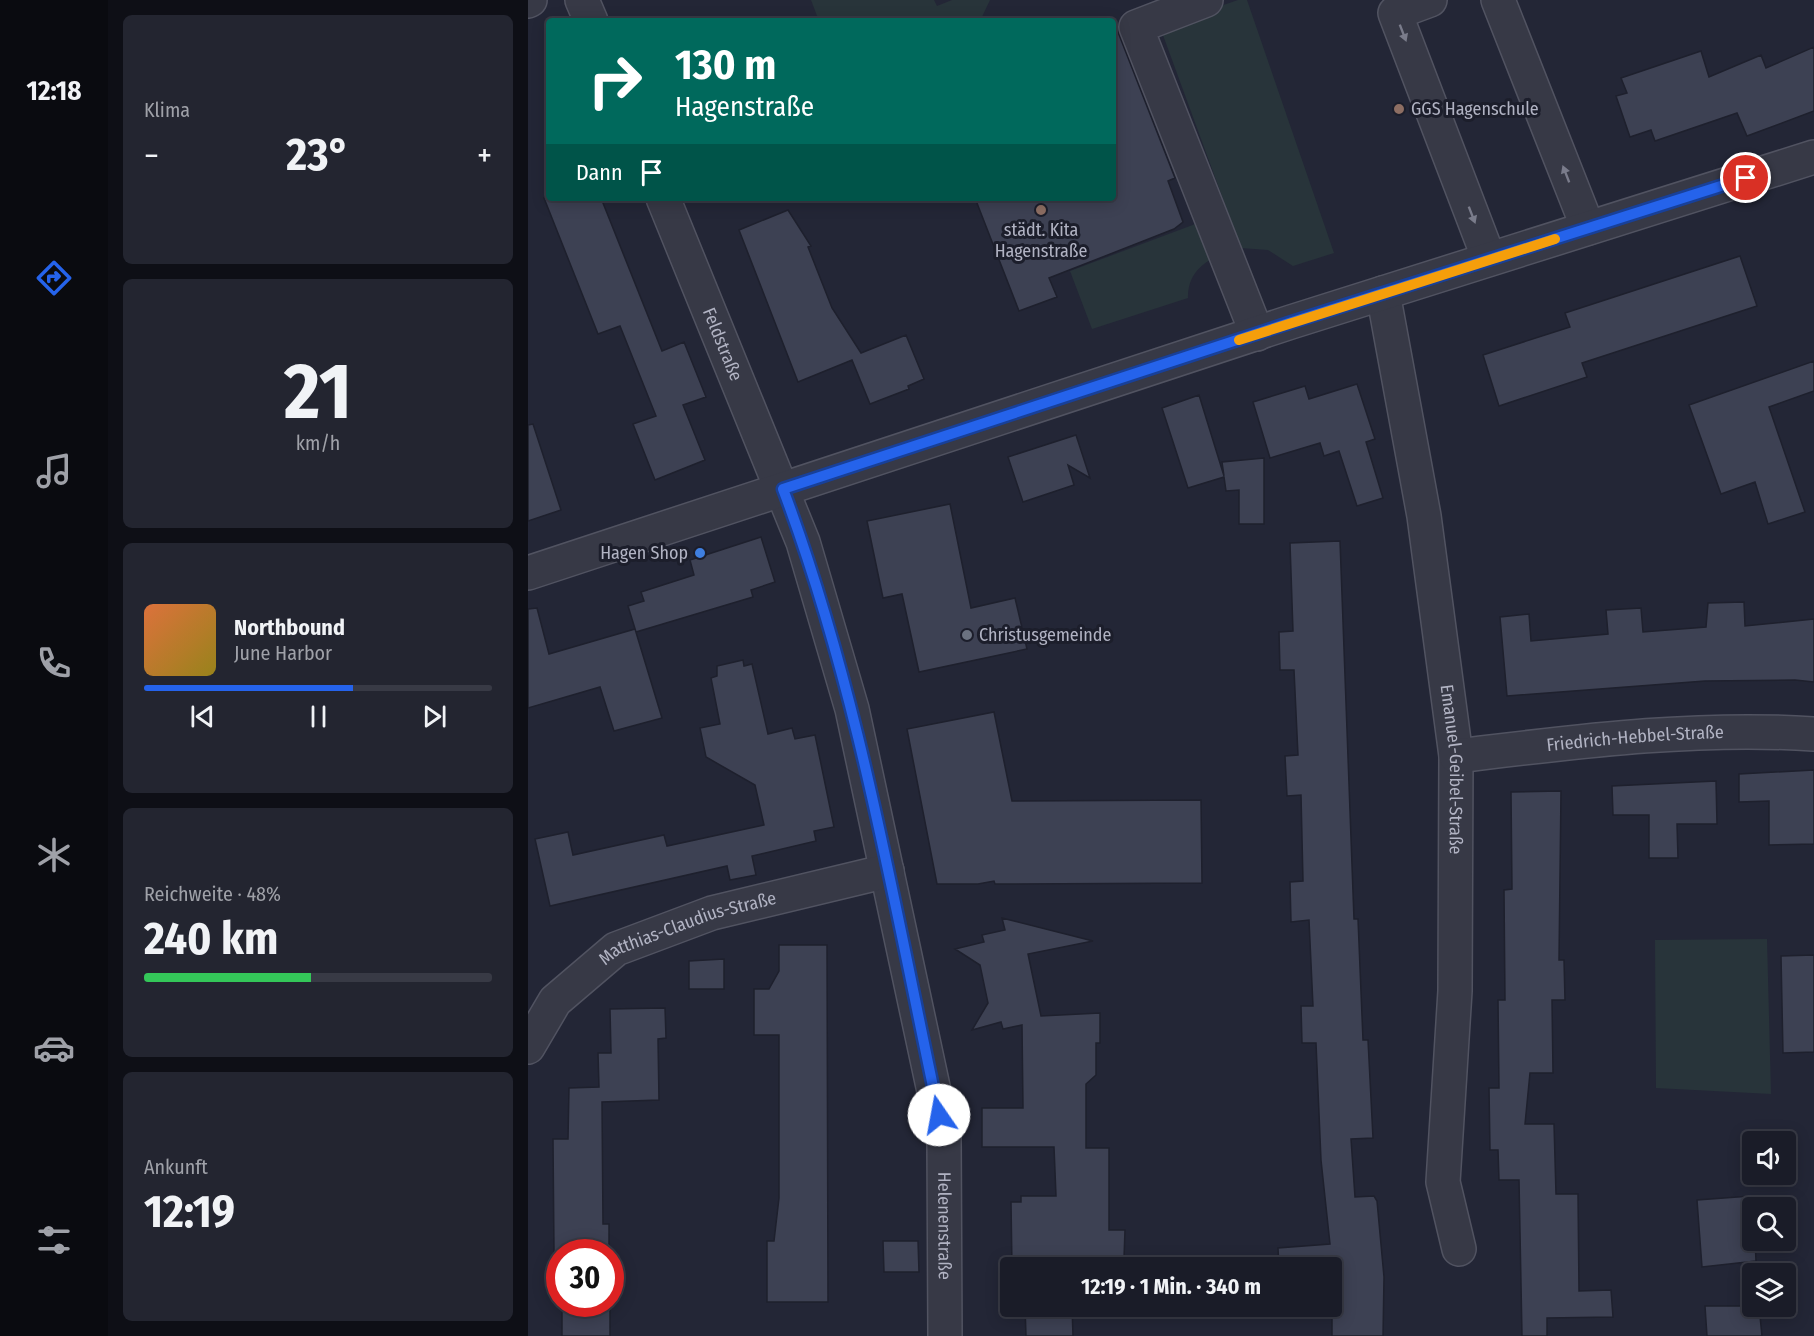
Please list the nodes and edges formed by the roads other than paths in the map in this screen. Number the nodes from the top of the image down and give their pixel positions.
1 (582, 0) edge
2 (1206, 0) edge
3 (1430, 0) edge
4 (1498, 0) edge
5 (590, 18) edge
6 (1814, 157) edge
7 (664, 201) edge
8 (1588, 228) junction
9 (1489, 259) junction
10 (1383, 293) junction
11 (1257, 334) junction
12 (783, 489) junction
13 (528, 573) edge
14 (1814, 734) edge
15 (1456, 756) junction
16 (887, 871) junction
17 (528, 1047) edge
18 (1459, 1249) dead end
19 (945, 1336) edge

1 - 5 street
2 - 11 street
3 -> 9 street
8 -> 4 street
6 - 8 street
7 - 12 street, Feldstraße
8 - 9 street
9 - 10 street
10 - 11 street
10 - 15 street, Emanuel-Geibel-Straße
11 - 12 street
12 - 13 street
12 - 16 street, Helenenstraße
14 - 15 street, Friedrich-Hebbel-Straße
15 - 18 street, Emanuel-Geibel-Straße
16 - 17 street, Matthias-Claudius-Straße
16 - 19 street, Helenenstraße

